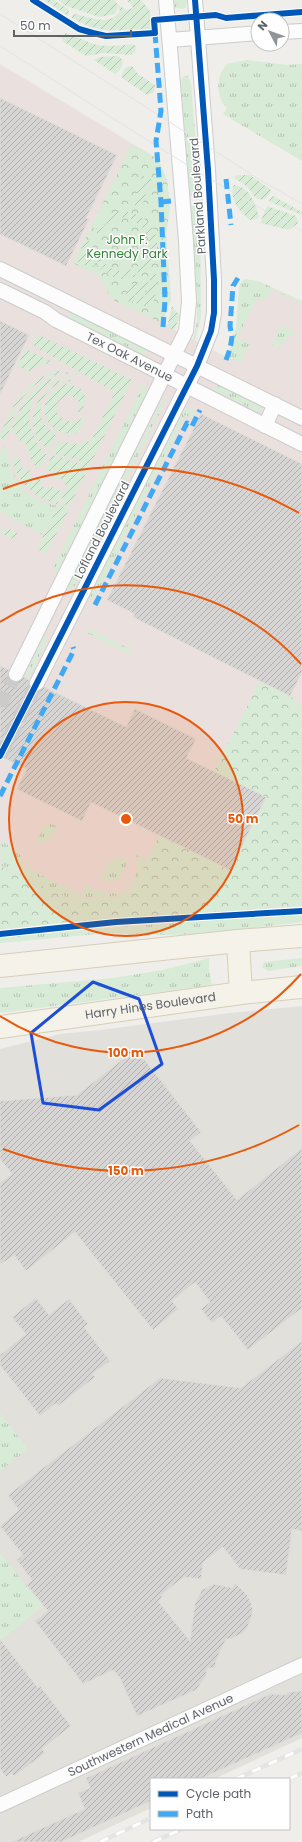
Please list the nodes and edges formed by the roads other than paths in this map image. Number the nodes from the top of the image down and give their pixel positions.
1 (166, 0) edge
2 (195, 0) edge
3 (302, 31) edge
4 (290, 32) edge
5 (250, 34) edge
6 (198, 38) junction
7 (170, 40) junction
8 (0, 269) edge
9 (0, 290) edge
10 (175, 355) junction
11 (197, 366) junction
12 (165, 375) junction
13 (186, 386) junction
14 (275, 404) junction
15 (302, 418) edge
16 (265, 426) junction
17 (302, 444) edge
18 (16, 674) tunnel mouth
19 (37, 683) tunnel mouth
20 (302, 936) edge
21 (238, 941) junction
22 (0, 966) edge
23 (302, 986) edge
24 (241, 993) junction
25 (0, 1027) edge
26 (302, 1665) edge
27 (0, 1805) edge

1 - 7 street, Parkland Boulevard
2 - 6 street, Parkland Boulevard
3 - 4 street
5 - 6 street
6 - 7 street
6 - 11 street, Parkland Boulevard
7 - 10 street, Parkland Boulevard
8 - 10 street, Tex Oak Avenue
9 - 12 street, Tex Oak Avenue
10 - 11 street, Tex Oak Avenue
10 - 12 street, Parkland Boulevard
11 - 13 street, Parkland Boulevard
11 - 14 street, Tex Oak Avenue
12 - 13 street, Tex Oak Avenue
12 - 18 street, Lofland Boulevard
13 - 16 street, Tex Oak Avenue
13 - 19 street, Lofland Boulevard
14 - 15 street, Tex Oak Avenue
14 - 16 street
16 - 17 street, Tex Oak Avenue
20 - 21 main road
21 - 22 main road
21 - 24 main road
23 - 24 main road, Harry Hines Boulevard
24 - 25 main road, Harry Hines Boulevard
26 - 27 street, Southwestern Medical Avenue

